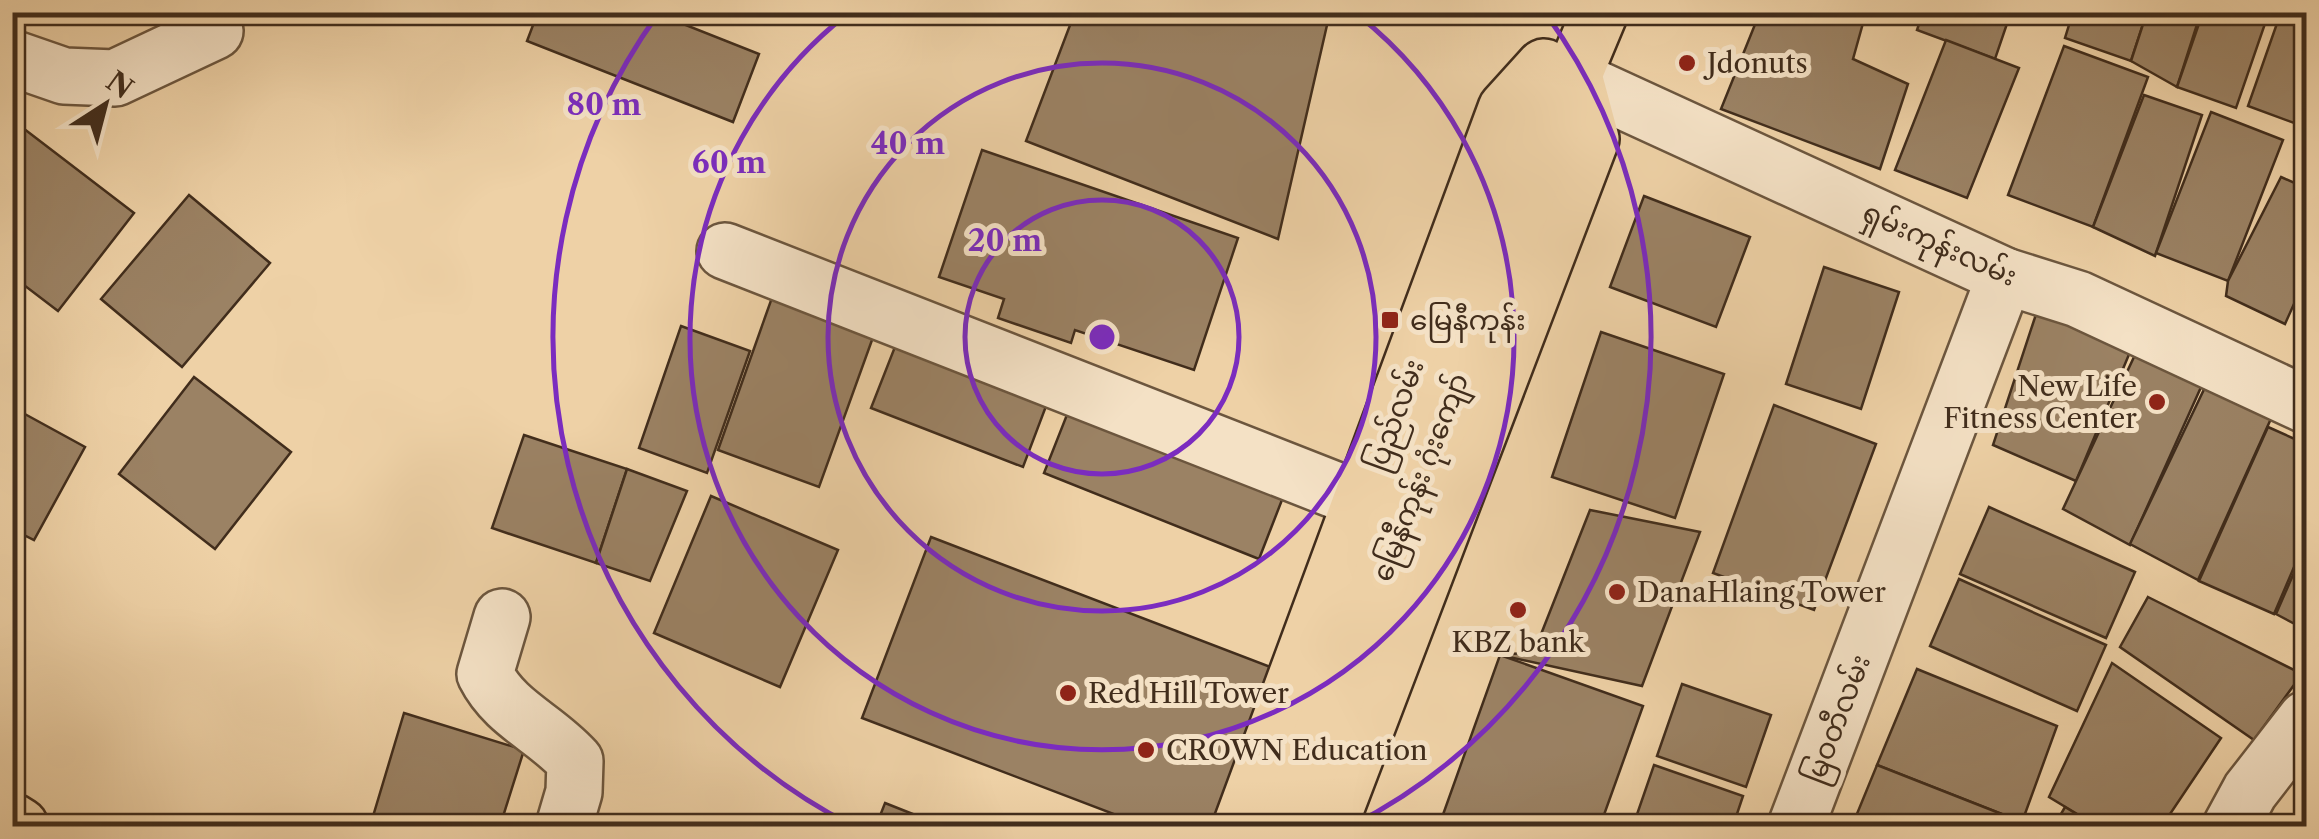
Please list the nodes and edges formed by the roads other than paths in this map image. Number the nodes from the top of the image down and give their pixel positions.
1 (1562, 12) edge
2 (1600, 12) edge
3 (215, 31) dead end
4 (12, 58) edge
5 (1557, 91) junction
6 (726, 250) dead end
7 (2005, 276) junction
8 (2306, 405) edge
9 (1363, 501) junction
10 (502, 617) dead end
11 (2304, 727) edge
12 (12, 821) edge
13 (20, 826) edge
14 (564, 826) edge
15 (1241, 826) edge
16 (1286, 826) edge
17 (1330, 826) edge
18 (1796, 826) edge
19 (2232, 826) edge

1 - 5 main road, ပြည်လမ်း
2 - 5 main road, ပြည်လမ်း
3 - 4 street
5 - 7 street, ရှမ်းကုန်းလမ်း
5 - 9 main road, ပြည်လမ်း
5 - 16 main road, မြေနီကုန်း ဂုံးကျော်
5 - 17 main road
6 - 9 street
7 - 8 street, ရှမ်းကုန်းလမ်း
7 - 18 street, မြဝတီလမ်း
9 - 15 main road, ပြည်လမ်း
10 - 14 street
11 - 19 street
12 - 13 main road

